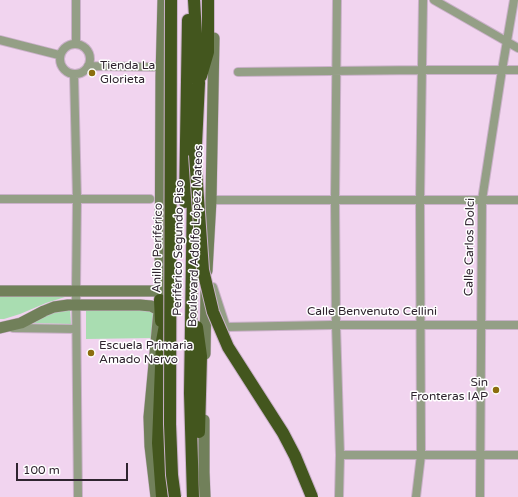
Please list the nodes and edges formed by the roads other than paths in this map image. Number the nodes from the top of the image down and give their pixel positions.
1 (76, 0) edge
2 (160, 0) edge
3 (164, 0) edge
4 (171, 0) edge
5 (177, 0) edge
6 (188, 0) edge
7 (194, 0) edge
8 (208, 0) edge
9 (213, 0) edge
10 (337, 0) edge
11 (424, 0) edge
12 (434, 0) edge
13 (514, 0) edge
14 (163, 35) junction
15 (0, 40) edge
16 (76, 43) junction
17 (507, 43) junction
18 (518, 48) edge
19 (59, 55) junction
20 (88, 66) junction
21 (154, 67) dead end
22 (422, 70) junction
23 (502, 70) junction
24 (518, 70) edge
25 (336, 71) junction
26 (238, 72) dead end
27 (74, 74) junction
28 (199, 83) junction
29 (195, 155) junction
30 (0, 198) edge
31 (77, 199) junction
32 (150, 199) dead end
33 (211, 200) junction
34 (335, 200) junction
35 (420, 200) junction
36 (482, 200) junction
37 (518, 200) edge
38 (192, 252) junction
39 (208, 267) junction
40 (0, 291) edge
41 (76, 291) junction
42 (163, 299) junction
43 (76, 304) junction
44 (336, 325) junction
45 (420, 325) junction
46 (480, 325) junction
47 (518, 325) edge
48 (2, 328) edge
49 (76, 329) junction
50 (340, 455) junction
51 (421, 455) junction
52 (480, 455) junction
53 (518, 455) edge
54 (78, 497) edge
55 (156, 497) edge
56 (162, 497) edge
57 (175, 497) edge
58 (179, 497) edge
59 (192, 497) edge
60 (201, 497) edge
61 (206, 497) edge
62 (312, 497) edge
63 (339, 497) edge
64 (416, 497) edge
65 (480, 497) edge

1 - 16 street
2 - 14 main road
3 - 14 main road
4 - 57 highway, Periférico Segundo Piso, bridge
5 - 42 highway, Anillo Periférico
6 - 59 highway
7 - 28 highway, Periférico Segundo Piso
8 - 28 highway
9 - 33 main road, Boulevard Adolfo López Mateos
10 - 25 street
11 - 22 street
12 - 17 street
13 - 17 street, Calle Carlos Dolci
14 - 42 main road
15 - 19 street
16 - 19 street
16 - 20 street
17 - 18 street
17 - 23 street, Calle Carlos Dolci
19 - 27 street
20 - 21 street
20 - 27 street
22 - 23 street
22 - 25 street
22 - 35 street
23 - 24 street
23 - 36 street, Calle Carlos Dolci
25 - 26 street
25 - 34 street
27 - 31 street
28 - 29 highway, Periférico Segundo Piso
29 - 38 highway, Periférico Segundo Piso, bridge
29 - 62 highway, bridge
30 - 31 street
31 - 32 street
31 - 41 street
33 - 34 street
33 - 39 main road, Boulevard Adolfo López Mateos
34 - 35 street
34 - 44 street
35 - 36 street
35 - 45 street
36 - 37 street
36 - 46 street, Calle Carlos Dolci
38 - 59 highway, Periférico Segundo Piso
38 - 60 highway
39 - 44 street, Calle Benvenuto Cellini
39 - 61 main road, Boulevard Adolfo López Mateos
40 - 41 main road
41 - 42 main road
41 - 43 street
42 - 43 main road
42 - 55 main road
42 - 56 highway
42 - 58 highway, Anillo Periférico
43 - 48 main road
43 - 49 street
44 - 45 street, Calle Benvenuto Cellini
44 - 50 street
45 - 46 street, Calle Benvenuto Cellini
45 - 51 street
46 - 47 street, Calle Benvenuto Cellini
46 - 52 street, Calle Carlos Dolci
48 - 49 street
49 - 54 street
50 - 51 street
50 - 63 street
51 - 52 street
51 - 64 street
52 - 53 street
52 - 65 street, Calle Carlos Dolci

